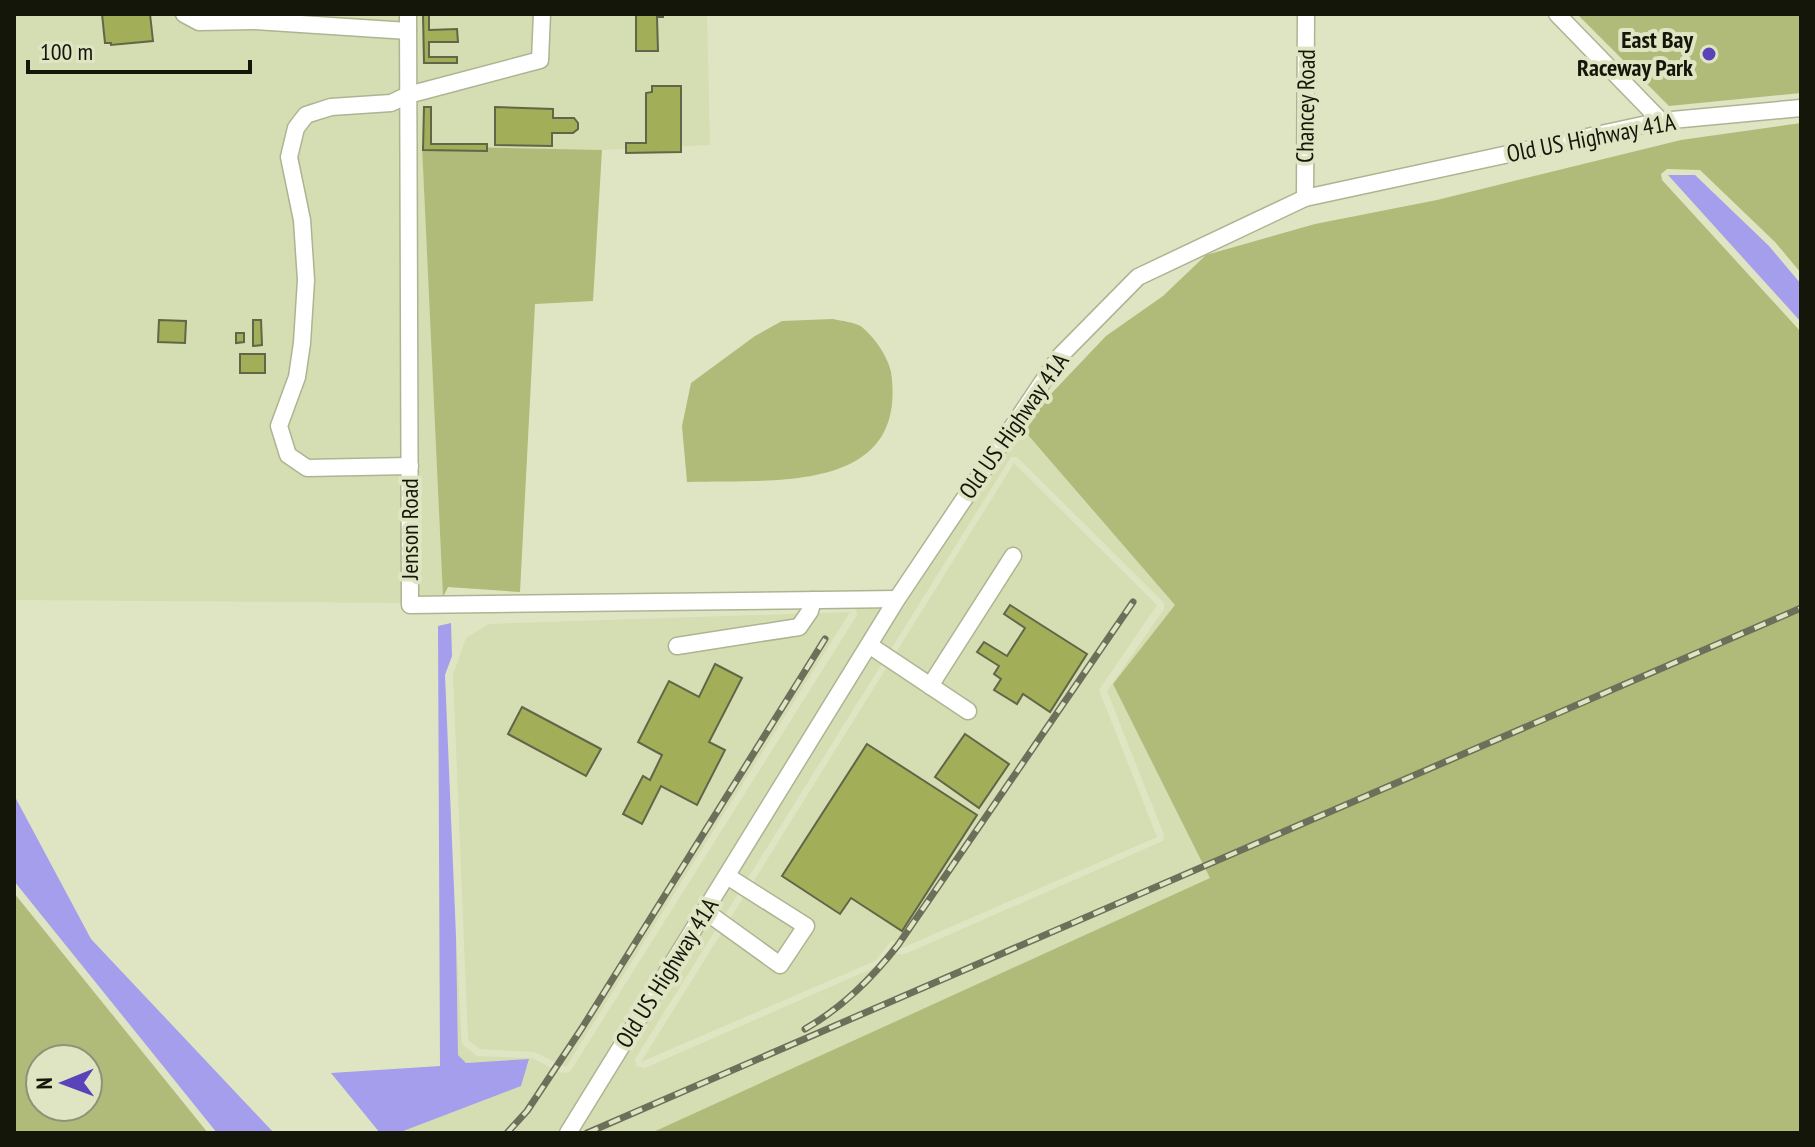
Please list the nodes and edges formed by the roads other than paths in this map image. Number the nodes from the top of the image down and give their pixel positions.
1 (184, 14) edge
2 (542, 14) edge
3 (1306, 14) edge
4 (1557, 14) edge
5 (408, 22) edge
6 (408, 95) junction
7 (1801, 108) edge
8 (1661, 121) junction
9 (1305, 198) junction
10 (410, 466) junction
11 (1013, 556) dead end
12 (897, 599) junction
13 (813, 600) junction
14 (869, 645) junction
15 (677, 646) dead end
16 (930, 686) junction
17 (968, 711) dead end
18 (727, 876) junction
19 (705, 911) junction
20 (568, 1133) edge

1 - 5 street
2 - 6 street
3 - 9 street, Chancey Road
4 - 8 street
5 - 6 street, Jenson Road
6 - 10 street, Jenson Road
6 - 10 street
7 - 8 street, Old US Highway 41A
8 - 9 street, Old US Highway 41A
9 - 12 street, Old US Highway 41A
10 - 13 street, Jenson Road
11 - 16 street
12 - 13 street, Jenson Road
12 - 14 street, Old US Highway 41A
13 - 15 street
14 - 16 street
14 - 18 street, Old US Highway 41A
16 - 17 street
18 - 19 street, Old US Highway 41A
18 - 19 street
19 - 20 street, Old US Highway 41A

